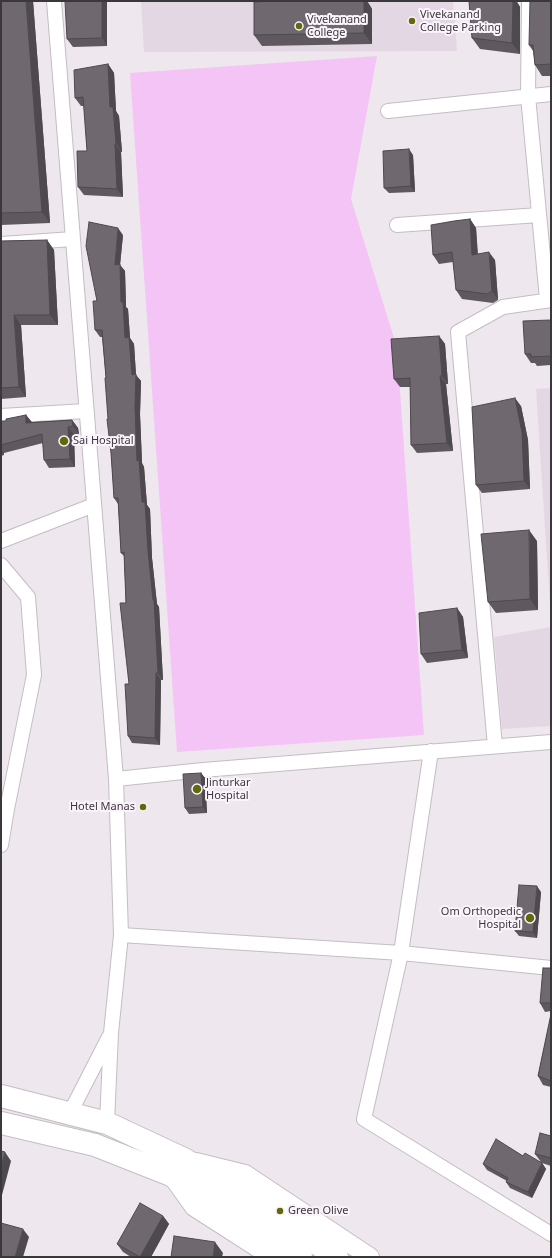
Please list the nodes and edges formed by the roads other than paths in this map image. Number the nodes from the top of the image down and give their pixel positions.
1 (54, 1) edge
2 (529, 1) edge
3 (551, 94) edge
4 (528, 96) junction
5 (388, 111) dead end
6 (539, 215) junction
7 (397, 225) dead end
8 (73, 239) junction
9 (1, 244) edge
10 (549, 300) edge
11 (86, 411) junction
12 (1, 416) edge
13 (94, 505) junction
14 (1, 541) edge
15 (1, 565) edge
16 (551, 742) edge
17 (495, 746) junction
18 (431, 752) junction
19 (116, 779) junction
20 (1, 845) edge
21 (121, 935) junction
22 (401, 953) junction
23 (551, 968) edge
24 (111, 1033) junction
25 (1, 1096) edge
26 (70, 1113) junction
27 (1, 1123) edge
28 (107, 1123) junction
29 (178, 1167) junction
30 (226, 1196) junction
31 (551, 1234) edge
32 (272, 1257) edge
33 (301, 1257) edge
34 (337, 1257) edge
35 (370, 1257) edge

1 - 8 street
2 - 4 street
3 - 4 street
4 - 5 street
4 - 6 street
6 - 7 street
6 - 10 street
8 - 9 street
8 - 11 street
10 - 17 street
11 - 12 street
11 - 13 street
13 - 14 street
13 - 19 street
15 - 20 street
16 - 17 street
17 - 18 street
18 - 19 street
18 - 22 street
19 - 21 street
21 - 22 street
21 - 24 street
22 - 23 street
22 - 31 street
24 - 26 street
24 - 28 street
25 - 26 main road
26 - 28 main road
27 - 29 main road
28 - 29 main road
29 - 30 main road
29 - 32 street
29 - 35 street
30 - 33 main road
30 - 34 main road

